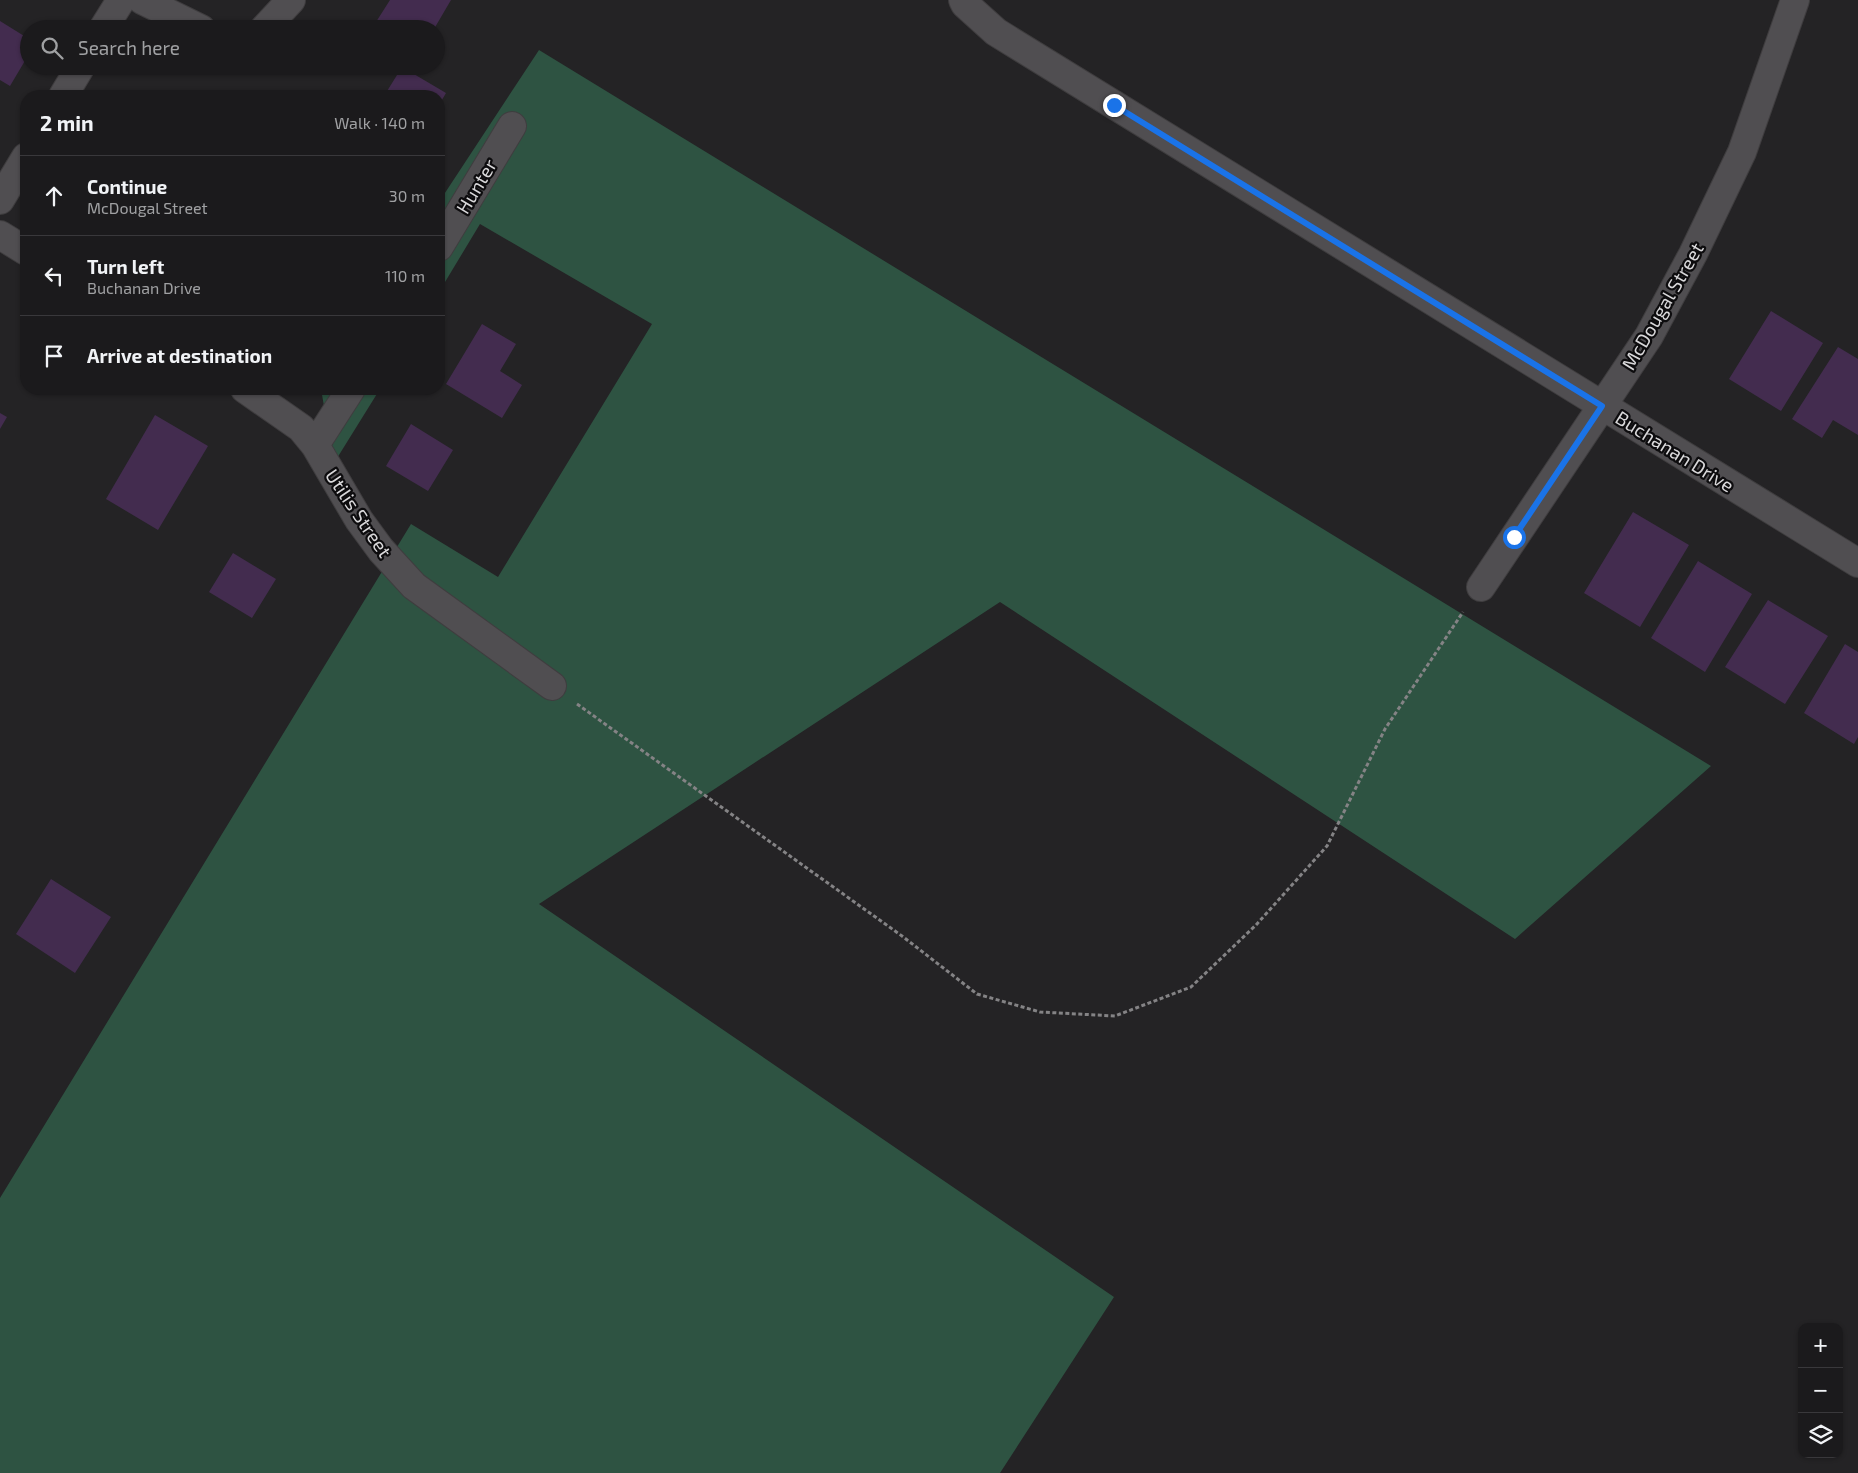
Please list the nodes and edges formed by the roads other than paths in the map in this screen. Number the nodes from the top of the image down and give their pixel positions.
1 (121, 0) edge
2 (142, 0) edge
3 (291, 0) edge
4 (963, 0) edge
5 (1795, 0) edge
6 (109, 20) edge
7 (182, 20) edge
8 (272, 20) edge
9 (76, 75) edge
10 (67, 90) edge
11 (512, 126) dead end
12 (20, 167) edge
13 (0, 200) edge
14 (0, 235) edge
15 (445, 237) edge
16 (20, 247) edge
17 (253, 395) edge
18 (347, 395) edge
19 (1602, 406) junction
20 (315, 445) junction
21 (1858, 564) edge
22 (1481, 586) road end
23 (552, 686) road end

1 - 6 street
2 - 7 street
3 - 8 street
4 - 19 street, Buchanan Drive
5 - 19 street, McDougal Street
9 - 10 street
11 - 15 street, Hunter
12 - 13 street
14 - 16 street
17 - 20 street, Utilis Street
18 - 20 street
19 - 21 street, Buchanan Drive
19 - 22 street, McDougal Street
20 - 23 street, Utilis Street

